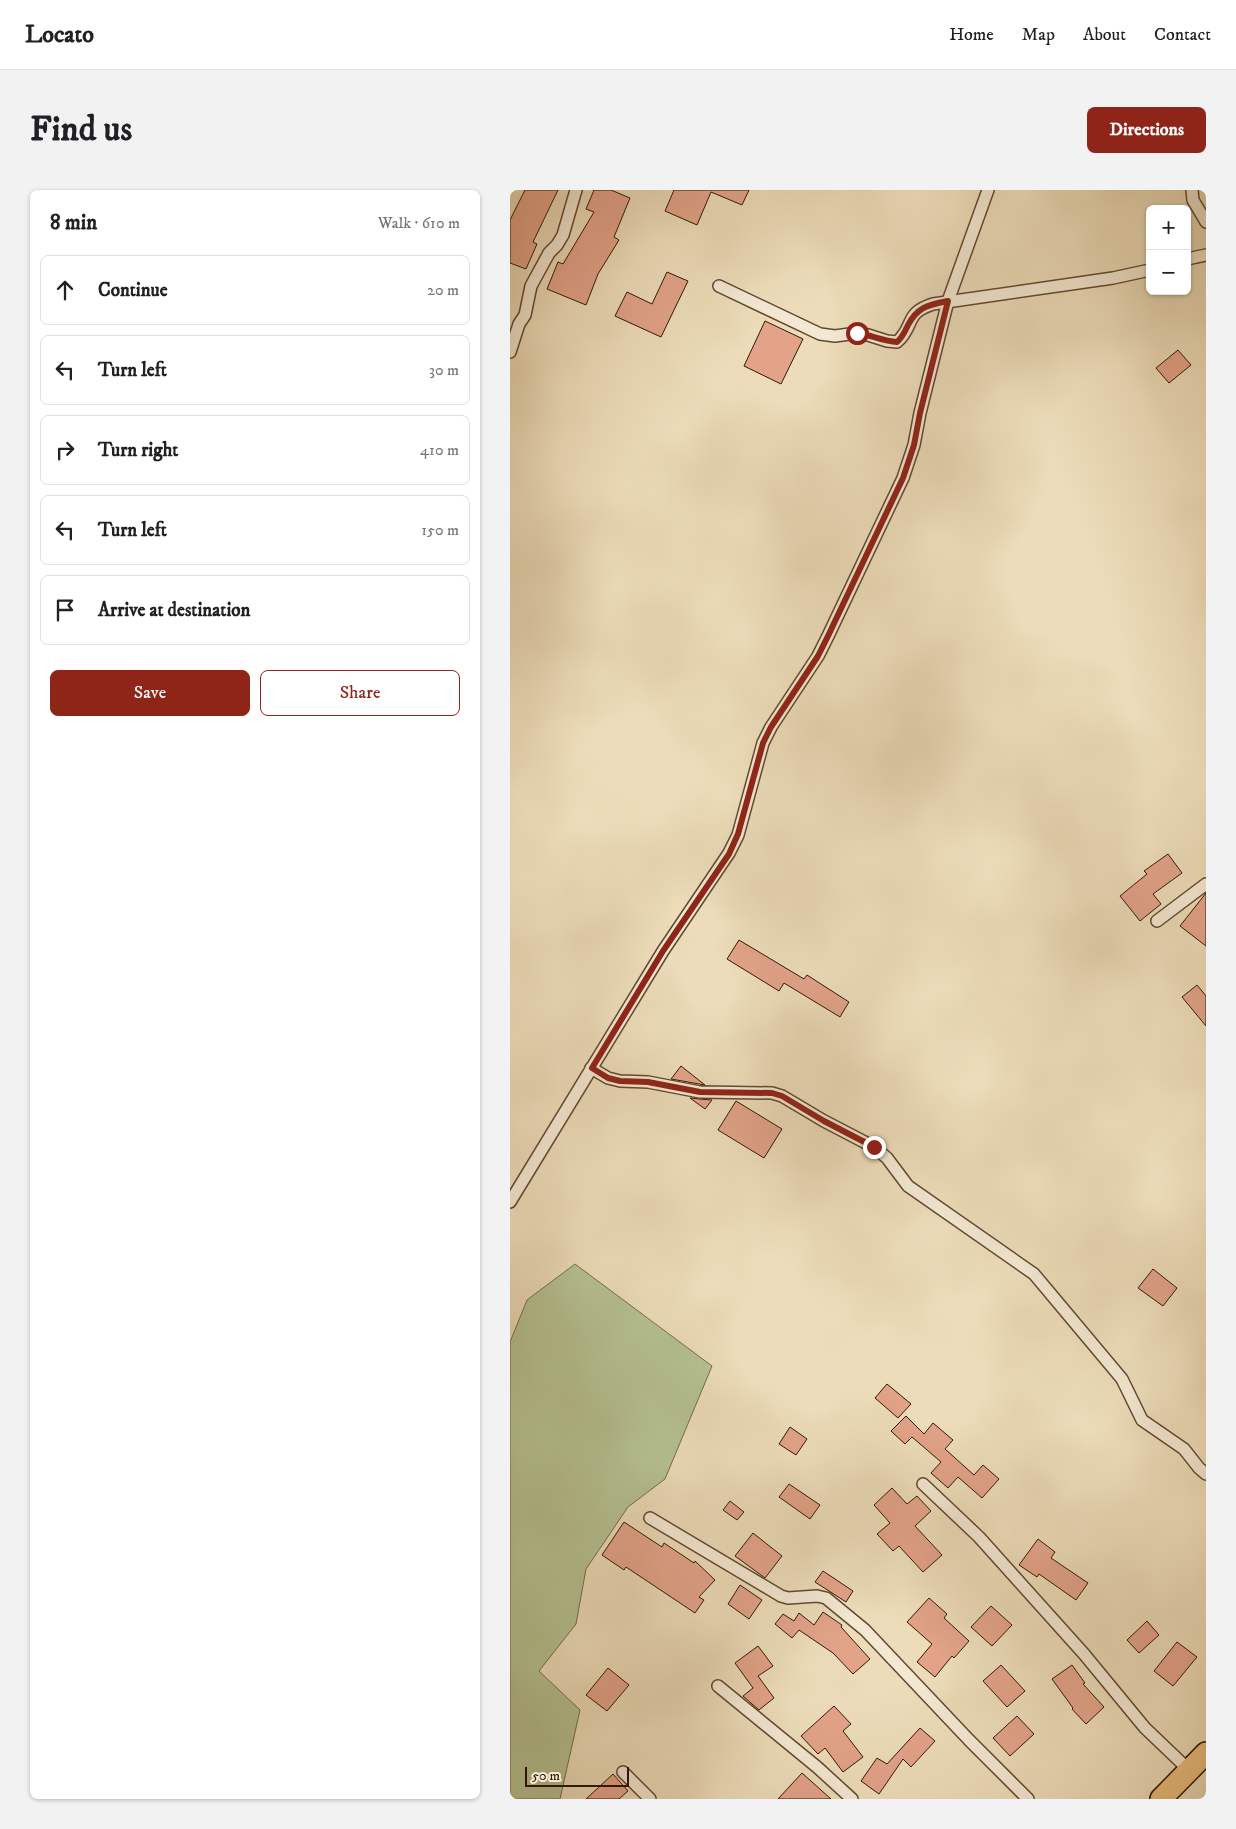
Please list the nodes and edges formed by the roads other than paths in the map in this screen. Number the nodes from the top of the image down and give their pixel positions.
1 (576, 190) edge
2 (1192, 190) edge
3 (986, 191) edge
4 (1206, 222) edge
5 (1206, 255) edge
6 (1191, 258) edge
7 (1146, 271) edge
8 (719, 286) dead end
9 (948, 301) junction
10 (510, 352) edge
11 (1206, 884) edge
12 (1157, 921) dead end
13 (592, 1068) junction
14 (510, 1202) edge
15 (1206, 1474) edge
16 (923, 1484) dead end
17 (650, 1518) dead end
18 (718, 1686) dead end
19 (1206, 1753) edge
20 (1189, 1770) junction
21 (623, 1772) dead end
22 (650, 1799) edge
23 (852, 1799) edge
24 (1028, 1799) edge
25 (1162, 1799) edge

1 - 10 street
2 - 4 street
3 - 9 street
5 - 6 street
7 - 9 street
8 - 9 street
9 - 13 street
11 - 12 street
13 - 14 street
13 - 15 street
16 - 20 street
17 - 24 street
18 - 23 street
19 - 20 highway
20 - 25 highway
21 - 22 street

